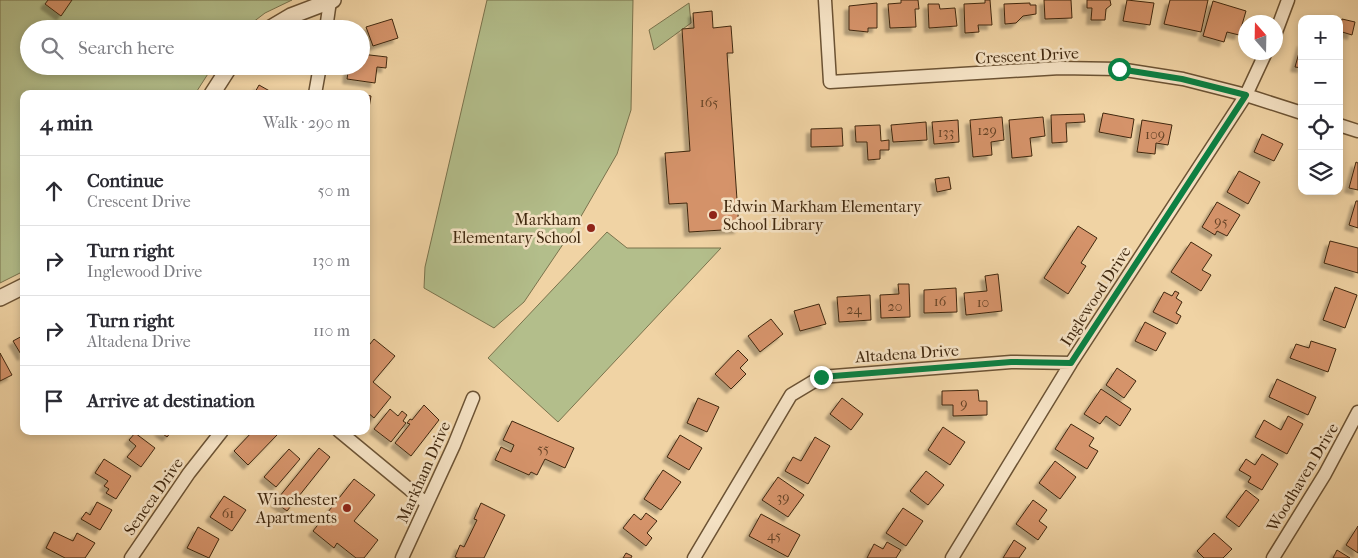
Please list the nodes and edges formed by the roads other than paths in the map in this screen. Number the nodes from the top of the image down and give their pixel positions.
1 (825, 0) edge
2 (1288, 0) edge
3 (332, 1) edge
4 (1282, 15) edge
5 (284, 20) edge
6 (328, 20) edge
7 (1262, 60) edge
8 (224, 75) edge
9 (318, 75) edge
10 (215, 90) edge
11 (316, 90) edge
12 (1246, 95) junction
13 (1298, 112) edge
14 (1343, 126) edge
15 (1358, 131) edge
16 (20, 288) edge
17 (0, 298) edge
18 (1071, 363) junction
19 (473, 398) dead end
20 (1358, 412) edge
21 (219, 435) edge
22 (344, 435) edge
23 (426, 503) junction
24 (131, 558) edge
25 (402, 558) edge
26 (694, 558) edge
27 (952, 558) edge
28 (1273, 558) edge

1 - 12 street, Crescent Drive
2 - 4 street
3 - 5 street
3 - 6 street
7 - 12 street, Inglewood Drive
8 - 10 street
9 - 11 street
12 - 13 street, Crescent Drive
12 - 18 street, Inglewood Drive
14 - 15 street
16 - 17 street
18 - 26 street, Altadena Drive
18 - 27 street, Inglewood Drive
19 - 23 street, Markham Drive
20 - 28 street, Woodhaven Drive
21 - 24 street, Seneca Drive
22 - 23 street
23 - 25 street, Markham Drive

